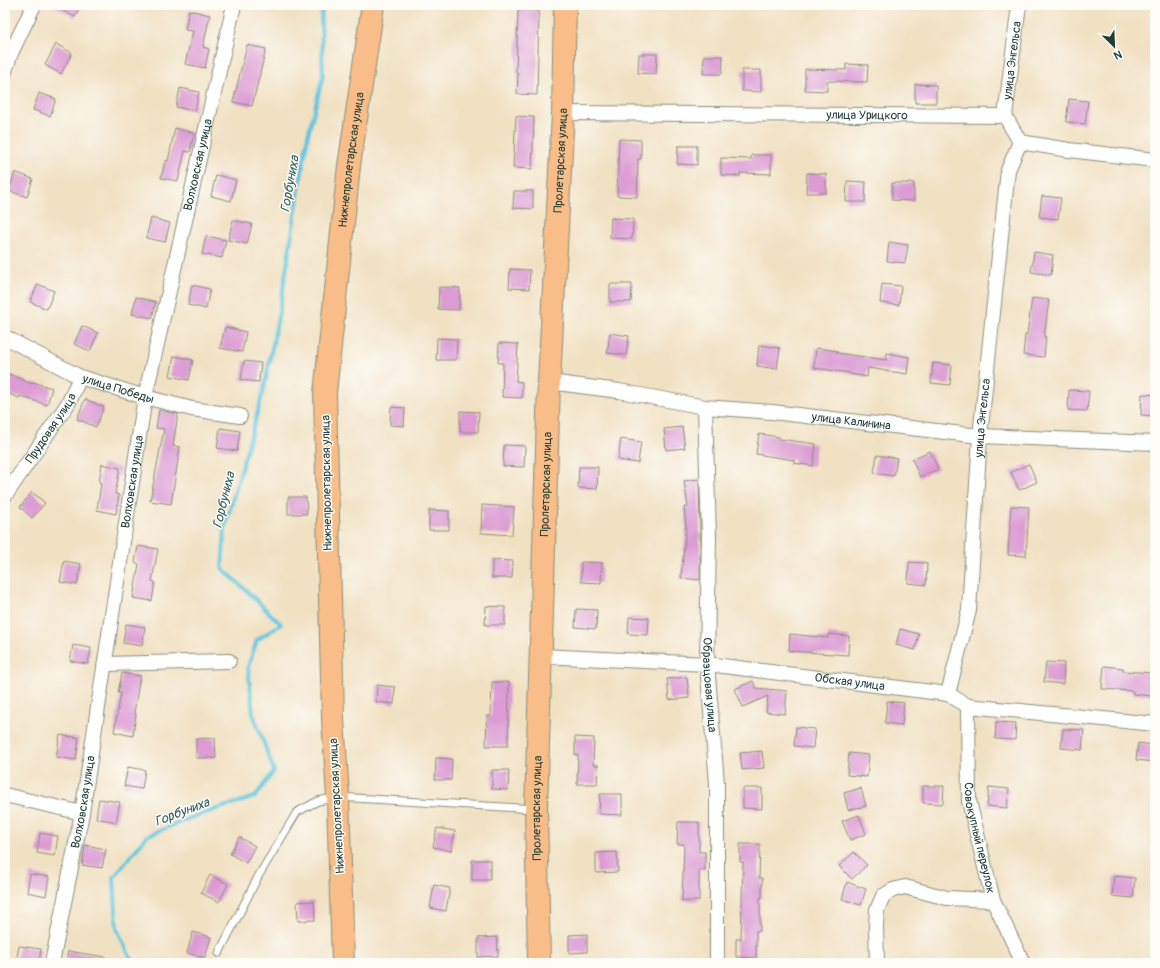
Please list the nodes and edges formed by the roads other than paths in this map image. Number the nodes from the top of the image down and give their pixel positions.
1 (34, 5) edge
2 (234, 5) edge
3 (372, 5) edge
4 (565, 5) edge
5 (1019, 5) edge
6 (5, 71) edge
7 (563, 113) junction
8 (1005, 116) junction
9 (1020, 142) junction
10 (1155, 160) edge
11 (5, 337) edge
12 (80, 377) junction
13 (549, 382) junction
14 (145, 397) junction
15 (705, 407) junction
16 (240, 416) dead end
17 (980, 436) junction
18 (1155, 443) edge
19 (5, 496) edge
20 (541, 656) junction
21 (229, 661) dead end
22 (105, 664) junction
23 (707, 664) junction
24 (948, 694) junction
25 (968, 706) junction
26 (1155, 724) edge
27 (5, 795) edge
28 (338, 797) junction
29 (536, 810) junction
30 (82, 813) junction
31 (993, 900) junction
32 (219, 953) dead end
33 (52, 963) edge
34 (343, 963) edge
35 (539, 963) edge
36 (717, 963) edge
37 (877, 963) edge
38 (1023, 963) edge

1 - 6 street
2 - 14 street, Волховская улица
3 - 28 main road, Нижнепролетарская улица
4 - 7 main road, Пролетарская улица
5 - 8 street, улица Энгельса
7 - 8 street, улица Урицкого
7 - 13 main road, Пролетарская улица
8 - 9 street
9 - 10 street
9 - 17 street, улица Энгельса
11 - 12 street, улица Победы
12 - 14 street, улица Победы
12 - 19 street, Прудовая улица
13 - 15 street, улица Калинина
13 - 20 main road, Пролетарская улица
14 - 16 street, улица Победы
14 - 22 street, Волховская улица
15 - 17 street, улица Калинина
15 - 23 street, Образцовая улица
17 - 18 street, улица Калинина
17 - 24 street, улица Энгельса
20 - 23 street, Обская улица
20 - 29 main road, Пролетарская улица
21 - 22 street
22 - 30 street, Волховская улица
23 - 24 street, Обская улица
23 - 36 street, Образцовая улица
24 - 25 street, Обская улица
25 - 26 street, Обская улица
25 - 31 street, Совокупный переулок
27 - 30 street
28 - 29 lane
28 - 32 lane
28 - 34 main road, Нижнепролетарская улица
29 - 35 main road, Пролетарская улица
30 - 33 street, Волховская улица
31 - 37 street
31 - 38 street, Совокупный переулок

